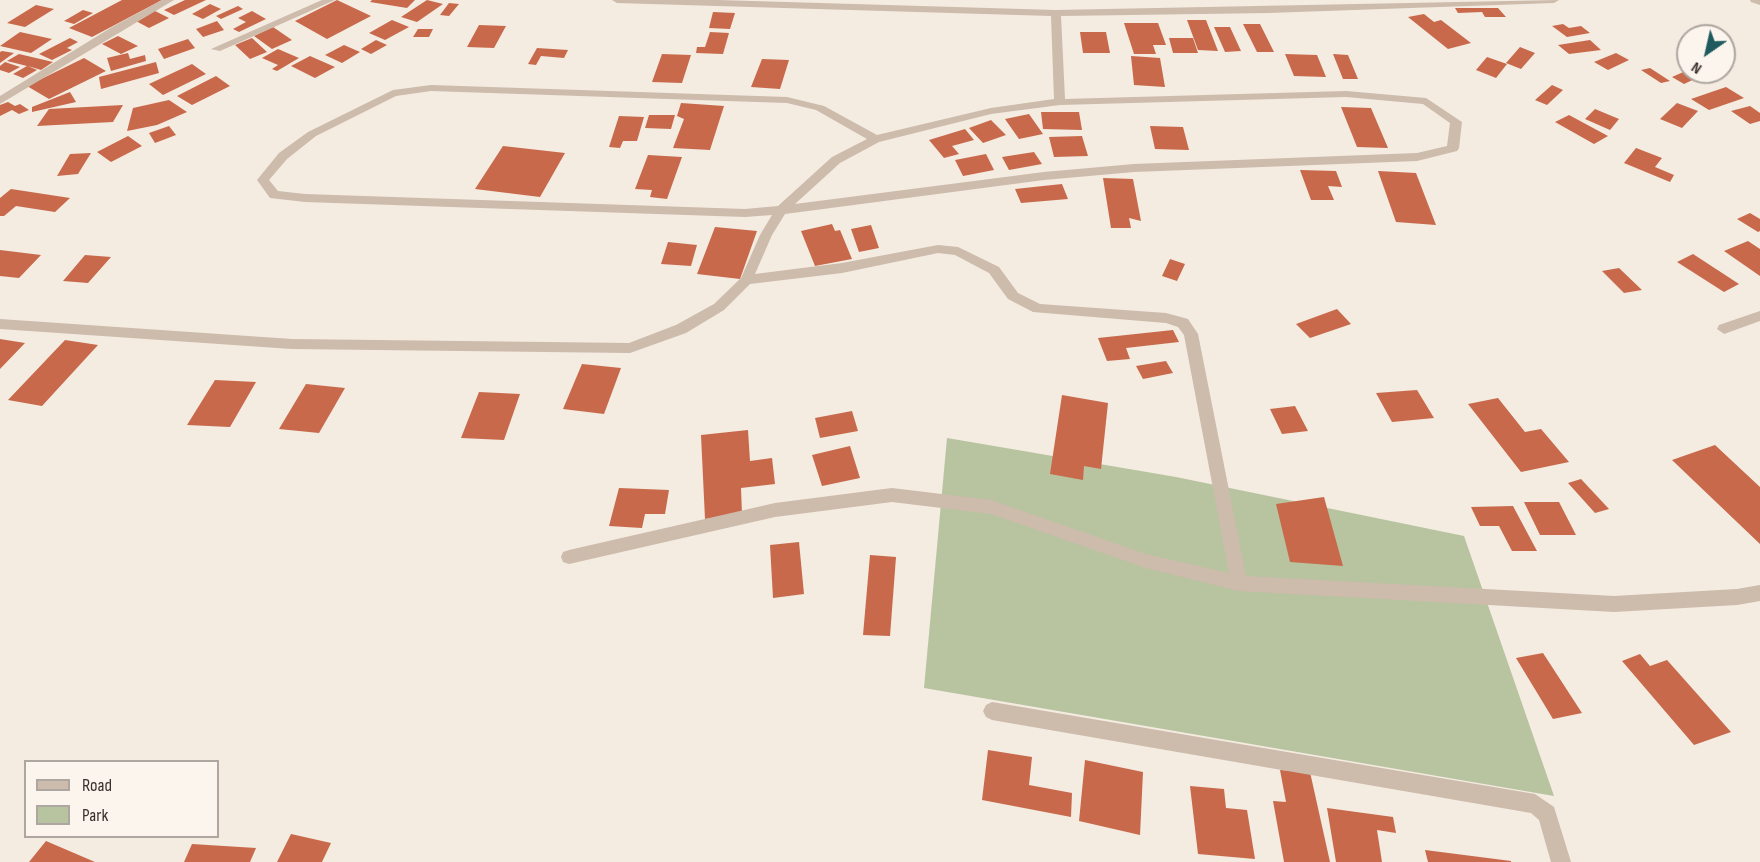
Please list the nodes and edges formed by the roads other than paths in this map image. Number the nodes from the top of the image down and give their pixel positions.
1 (169, 0) edge
2 (330, 0) edge
3 (617, 0) edge
4 (1554, 0) edge
5 (1755, 0) edge
6 (1760, 2) edge
7 (835, 3) edge
8 (1056, 14) junction
9 (216, 50) dead end
10 (0, 101) edge
11 (1060, 102) junction
12 (875, 139) junction
13 (781, 210) junction
14 (746, 280) junction
15 (1760, 316) edge
16 (0, 324) edge
17 (1724, 329) dead end
18 (569, 557) dead end
19 (1239, 583) junction
20 (1760, 593) edge
21 (992, 711) dead end
22 (1562, 862) edge

1 - 10 street
2 - 9 street
3 - 7 street
4 - 8 street
5 - 6 street
7 - 8 street
8 - 11 street
11 - 12 street
11 - 13 street
12 - 13 street
12 - 13 street
13 - 14 street
14 - 16 street
14 - 19 street
15 - 17 street
18 - 19 street
19 - 20 street
21 - 22 street

